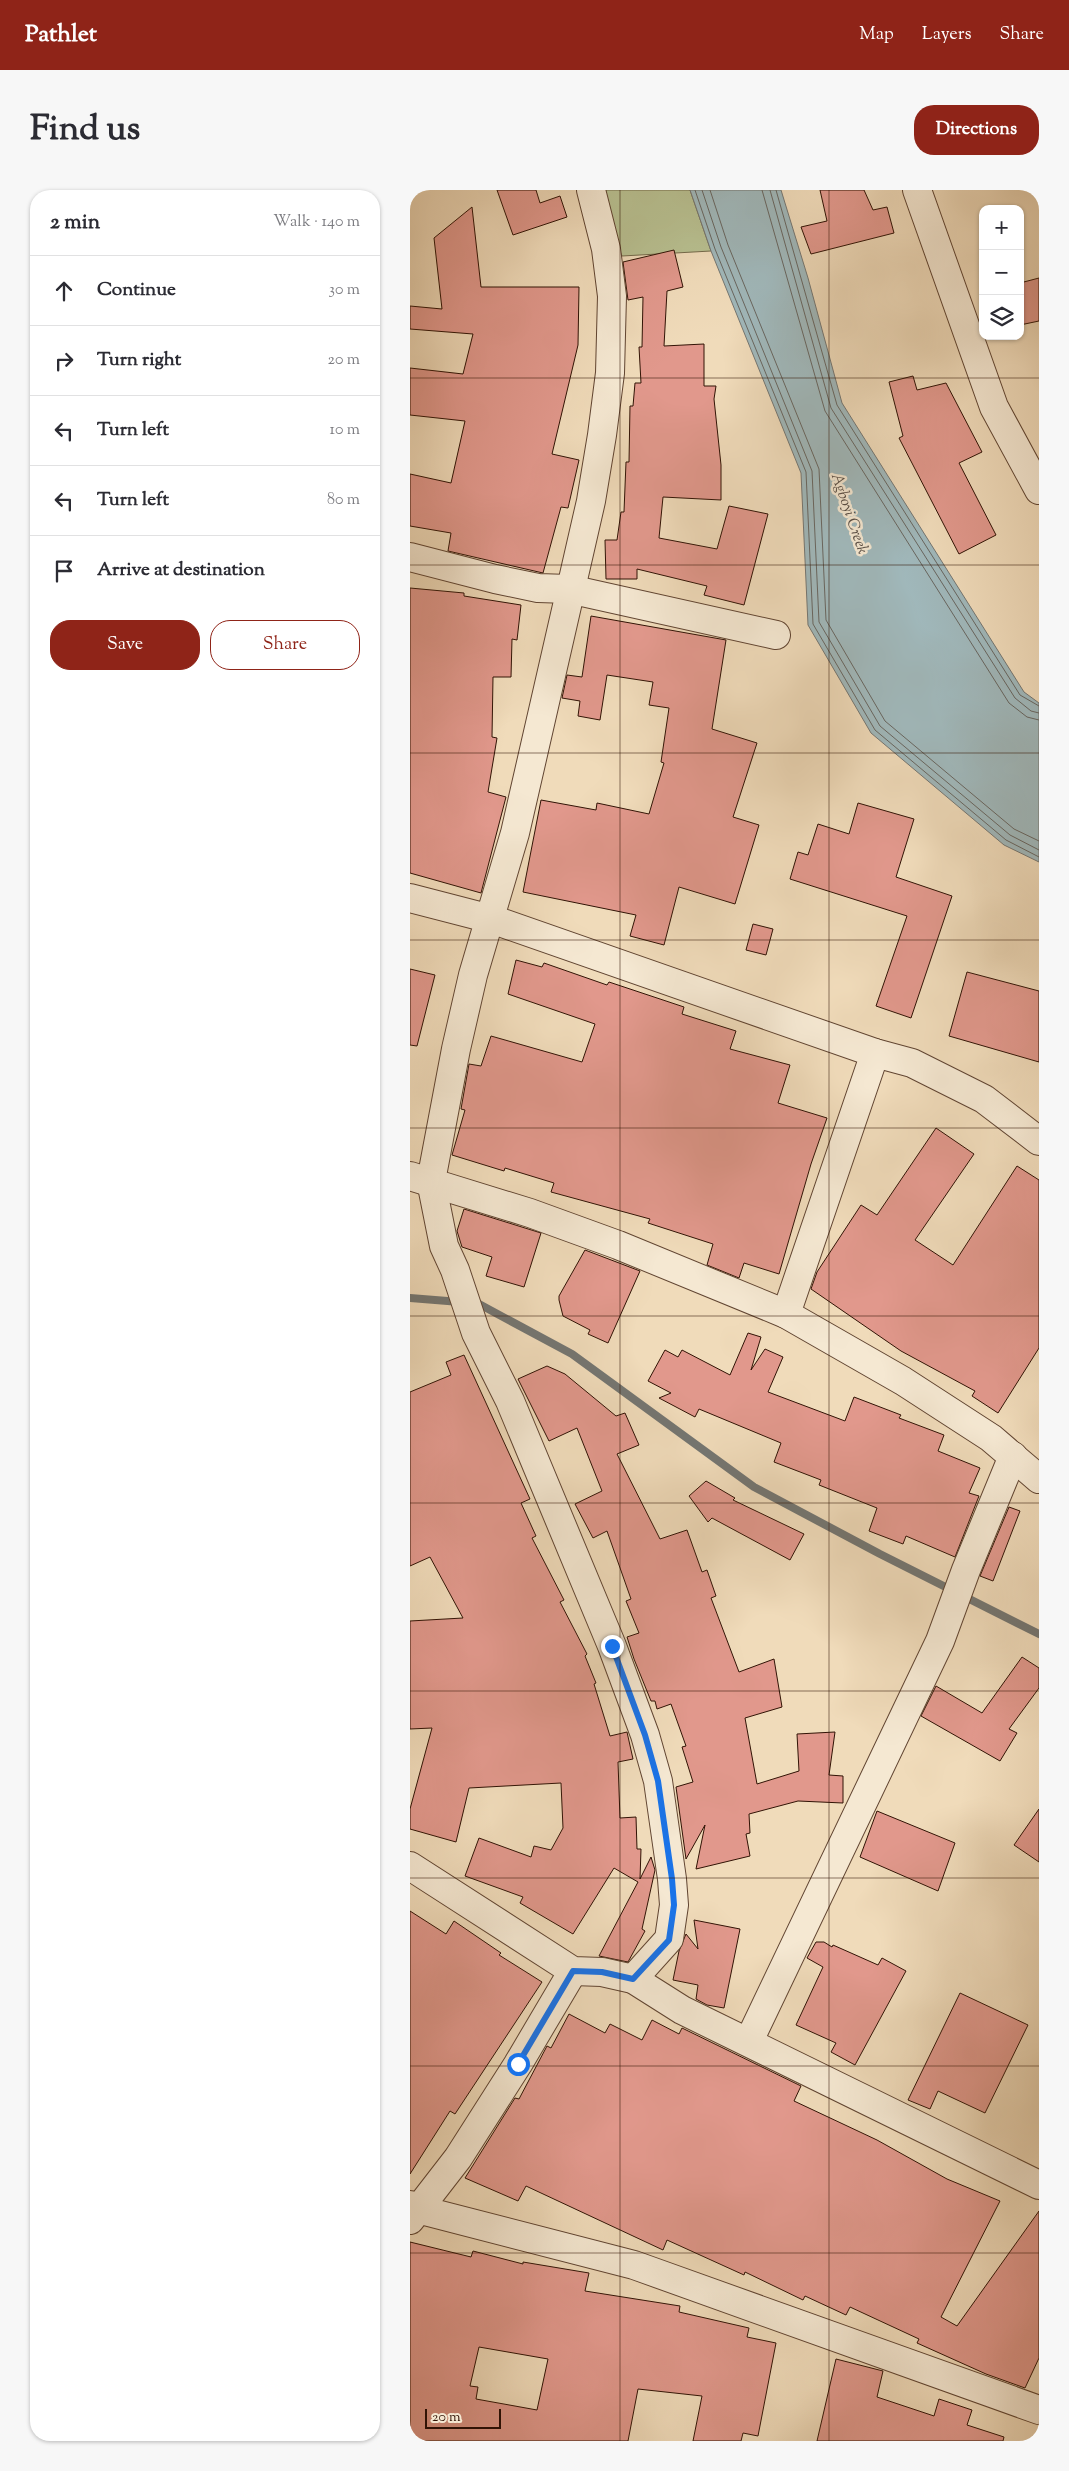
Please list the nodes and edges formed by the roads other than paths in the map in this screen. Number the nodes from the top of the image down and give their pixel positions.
1 (590, 190) edge
2 (917, 190) edge
3 (1039, 490) edge
4 (410, 557) edge
5 (569, 589) junction
6 (776, 634) dead end
7 (410, 898) edge
8 (492, 919) junction
9 (875, 1053) junction
10 (1039, 1141) edge
11 (420, 1178) edge
12 (786, 1314) junction
13 (1013, 1456) junction
14 (1039, 1479) edge
15 (410, 1866) edge
16 (573, 1971) junction
17 (633, 1979) junction
18 (749, 2041) junction
19 (1039, 2185) edge
20 (412, 2211) edge
21 (1039, 2410) edge

1 - 5 street
2 - 3 street
4 - 5 street
5 - 6 street
5 - 8 street
7 - 8 street
8 - 9 street
8 - 11 street
9 - 10 street
9 - 12 street
11 - 12 street
11 - 17 street
12 - 13 street
13 - 14 street
13 - 18 street
15 - 16 street
16 - 17 street
16 - 20 street
17 - 18 street
18 - 19 street
20 - 21 street

